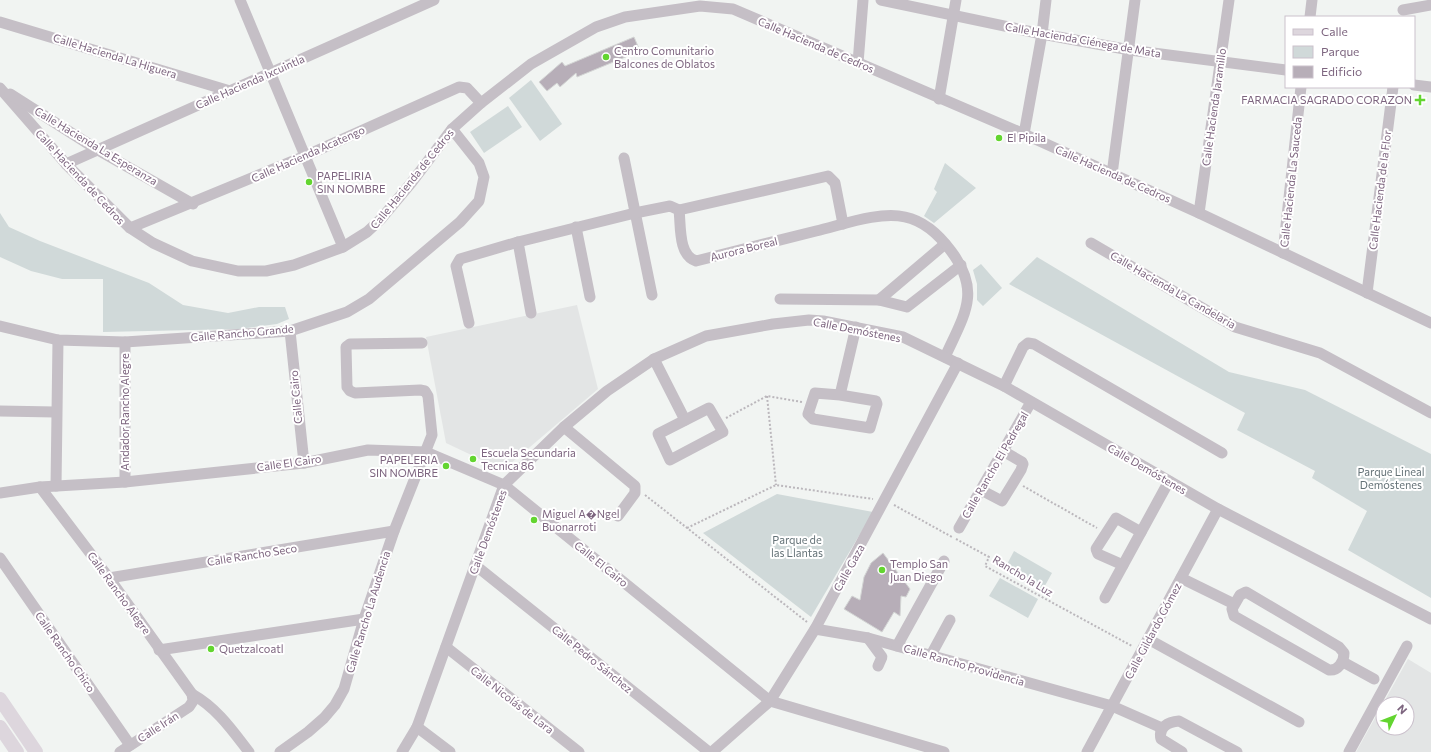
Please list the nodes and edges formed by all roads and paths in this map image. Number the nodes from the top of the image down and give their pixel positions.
1 (240, 0) edge
2 (434, 0) edge
3 (863, 0) edge
4 (881, 0) edge
5 (956, 0) edge
6 (1046, 0) edge
7 (1135, 0) edge
8 (1229, 0) edge
9 (1312, 0) edge
10 (703, 3) edge
11 (730, 5) edge
12 (1431, 5) edge
13 (1403, 9) edge
14 (954, 16) junction
15 (1310, 16) edge
16 (0, 22) edge
17 (1042, 34) junction
18 (1130, 50) junction
19 (1221, 62) junction
20 (858, 63) junction
21 (1285, 70) edge
22 (271, 73) junction
23 (1415, 85) edge
24 (1431, 87) edge
25 (0, 88) edge
26 (1301, 88) edge
27 (1393, 88) edge
28 (230, 91) junction
29 (939, 99) junction
30 (481, 103) junction
31 (452, 129) junction
32 (1024, 134) junction
33 (98, 150) junction
34 (305, 156) junction
35 (624, 158) dead end
36 (66, 164) junction
37 (1112, 174) junction
38 (193, 204) junction
39 (679, 210) junction
40 (635, 213) junction
41 (1199, 213) junction
42 (843, 224) junction
43 (576, 227) junction
44 (130, 228) junction
45 (518, 242) junction
46 (1091, 243) dead end
47 (945, 244) junction
48 (343, 247) junction
49 (1283, 252) junction
50 (961, 265) junction
51 (1367, 293) junction
52 (652, 295) dead end
53 (590, 297) dead end
54 (780, 299) dead end
55 (880, 300) junction
56 (531, 313) dead end
57 (469, 323) dead end
58 (1431, 323) edge
59 (0, 326) edge
60 (856, 327) junction
61 (290, 331) junction
62 (58, 340) junction
63 (125, 342) junction
64 (422, 343) dead end
65 (945, 357) junction
66 (654, 358) junction
67 (958, 363) junction
68 (1004, 386) junction
69 (840, 395) junction
70 (766, 396) junction
71 (1031, 402) junction
72 (811, 404) junction
73 (0, 411) edge
74 (56, 412) junction
75 (1431, 413) edge
76 (685, 420) junction
77 (564, 428) junction
78 (720, 428) junction
79 (1003, 451) junction
80 (426, 452) junction
81 (1222, 453) dead end
82 (304, 463) junction
83 (1015, 481) junction
84 (1169, 481) junction
85 (125, 482) junction
86 (504, 485) junction
87 (776, 485) junction
88 (56, 486) junction
89 (40, 488) junction
90 (636, 488) junction
91 (981, 490) junction
92 (0, 493) edge
93 (886, 500) junction
94 (1218, 509) junction
95 (618, 516) dead end
96 (687, 528) junction
97 (959, 528) dead end
98 (394, 531) junction
99 (1141, 532) junction
100 (1106, 533) junction
101 (0, 558) edge
102 (944, 561) dead end
103 (475, 565) junction
104 (1123, 565) junction
105 (109, 578) junction
106 (1181, 578) junction
107 (1105, 598) dead end
108 (1234, 604) junction
109 (364, 619) junction
110 (1431, 619) edge
111 (950, 620) dead end
112 (815, 628) junction
113 (868, 638) junction
114 (1148, 639) junction
115 (897, 646) junction
116 (1407, 646) dead end
117 (446, 647) junction
118 (159, 650) junction
119 (1141, 652) junction
120 (931, 655) junction
121 (1343, 662) junction
122 (878, 666) dead end
123 (1374, 679) dead end
124 (193, 698) junction
125 (0, 699) edge
126 (770, 701) junction
127 (1112, 706) junction
128 (1299, 722) dead end
129 (0, 727) edge
130 (417, 727) junction
131 (1162, 728) junction
132 (130, 745) junction
133 (17, 752) edge
134 (36, 752) edge
135 (120, 752) edge
136 (249, 752) edge
137 (280, 752) edge
138 (402, 752) edge
139 (450, 752) edge
140 (579, 752) edge
141 (709, 752) edge
142 (712, 752) edge
143 (944, 752) edge
144 (1087, 752) edge
145 (1182, 752) edge
146 (1237, 752) edge
147 (1349, 752) edge

1 - 22 street
2 - 22 street, Calle Hacienda Ixcuintla
3 - 20 street
4 - 14 street, Calle Hacienda Ciénega de Mata
5 - 14 street
6 - 17 street
7 - 18 street
8 - 19 street, Calle Hacienda Jaramillo
9 - 15 street
10 - 11 street, Calle Hacienda de Cedros
10 - 30 street, Calle Hacienda de Cedros
11 - 20 street, Calle Hacienda de Cedros
12 - 13 street
14 - 17 street, Calle Hacienda Ciénega de Mata
14 - 29 street
16 - 28 street, Calle Hacienda La Higuera
17 - 18 street, Calle Hacienda Ciénega de Mata
17 - 32 street
18 - 19 street, Calle Hacienda Ciénega de Mata
18 - 37 street
19 - 21 street, Calle Hacienda Ciénega de Mata
19 - 41 street, Calle Hacienda Jaramillo
20 - 29 street, Calle Hacienda de Cedros
22 - 28 street, Calle Hacienda Ixcuintla
22 - 34 street
23 - 24 street
25 - 33 street, Calle Hacienda La Esperanza
25 - 36 street, Calle Hacienda de Cedros
26 - 49 street, Calle Hacienda La Sauceda
27 - 51 street, Calle Hacienda de la Flor
28 - 33 street, Calle Hacienda Ixcuintla
29 - 32 street, Calle Hacienda de Cedros
30 - 31 street, Calle Hacienda de Cedros
30 - 34 street, Calle Hacienda Acatengo
31 - 48 street, Calle Hacienda de Cedros
31 - 61 street, Calle Rancho Grande
32 - 37 street, Calle Hacienda de Cedros
33 - 36 street, Calle Hacienda Ixcuintla
33 - 38 street, Calle Hacienda La Esperanza
34 - 38 street, Calle Hacienda Acatengo
34 - 48 street
35 - 40 street
36 - 44 street, Calle Hacienda de Cedros
37 - 41 street, Calle Hacienda de Cedros
38 - 44 street, Calle Hacienda Acatengo
39 - 40 street
39 - 42 street
39 - 42 street, Aurora Boreal
40 - 43 street
40 - 52 street
41 - 49 street, Calle Hacienda de Cedros
42 - 47 street, Aurora Boreal
43 - 45 street
43 - 53 street
44 - 48 street, Calle Hacienda de Cedros
45 - 56 street
45 - 57 street
46 - 75 street, Calle Hacienda La Candelaria
47 - 50 street, Aurora Boreal
47 - 55 street
49 - 51 street, Calle Hacienda de Cedros
50 - 55 street
50 - 65 street, Aurora Boreal
51 - 58 street, Calle Hacienda de Cedros
54 - 55 street
59 - 62 street, Calle Rancho Grande
60 - 65 street, Calle Demóstenes
60 - 66 street, Calle Demóstenes
60 - 69 street
61 - 63 street, Calle Rancho Grande
61 - 82 street, Calle Cairo
62 - 63 street, Calle Rancho Grande
62 - 74 street
63 - 85 street, Andador Rancho Alegre
64 - 80 street, Calle Rancho La Audencia
65 - 67 street, Calle Demóstenes
66 - 76 street
66 - 77 street, Calle Demóstenes
67 - 68 street, Calle Demóstenes
67 - 93 street, Calle Gaza
68 - 71 street, Calle Demóstenes
68 - 81 street
69 - 72 street
69 - 72 street
70 - 72 path
70 - 78 path
70 - 87 path
71 - 79 street, Calle Rancho El Pedregal
71 - 84 street, Calle Demóstenes
73 - 74 street
74 - 88 street
76 - 78 street
76 - 78 street
77 - 86 street, Calle Demóstenes
77 - 90 street
79 - 83 street
79 - 91 street, Calle Rancho El Pedregal
80 - 82 street, Calle El Cairo
80 - 86 street, Calle El Cairo
80 - 98 street, Calle Rancho La Audencia
82 - 85 street, Calle El Cairo
83 - 91 street
83 - 100 path
84 - 94 street, Calle Demóstenes
84 - 99 street
85 - 88 street, Calle El Cairo
86 - 103 street, Calle Demóstenes
86 - 126 street, Calle El Cairo
87 - 93 path
87 - 96 path
88 - 89 street, Calle El Cairo
89 - 92 street, Calle El Cairo
89 - 105 street, Calle Rancho Alegre
90 - 95 street
90 - 96 path
91 - 97 street, Calle Rancho El Pedregal
93 - 112 street, Calle Gaza
93 - 119 path, Rancho la Luz
94 - 106 street, Calle Gildardo Gómez
94 - 110 street, Calle Demóstenes
96 - 112 path
98 - 105 street, Calle Rancho Seco
98 - 109 street, Calle Rancho La Audencia
99 - 100 street
99 - 104 street
100 - 104 street
101 - 132 street, Calle Rancho Chico
102 - 115 street
103 - 117 street, Calle Demóstenes
103 - 141 street, Calle Pedro Sánchez
104 - 107 street
105 - 118 street, Calle Rancho Alegre
106 - 108 street
106 - 114 street, Calle Gildardo Gómez
108 - 121 street
108 - 121 street
109 - 118 street
109 - 137 street, Calle Rancho La Audencia
111 - 120 street
112 - 113 street, Calle Rancho Providencia
112 - 126 street, Calle Gaza
113 - 115 street, Calle Rancho Providencia
113 - 122 street
114 - 119 street, Calle Gildardo Gómez
114 - 128 street
115 - 120 street, Calle Rancho Providencia
116 - 147 street
117 - 130 street, Calle Demóstenes
117 - 140 street, Calle Nicolás de Lara
118 - 124 street, Calle Rancho Alegre
119 - 127 street, Calle Gildardo Gómez
120 - 127 street, Calle Rancho Providencia
121 - 123 street
124 - 132 street, Calle Irán
124 - 136 street
125 - 134 main road
126 - 142 street, Calle Gaza
126 - 143 street, Calle El Cairo
127 - 131 street, Calle Rancho Providencia
127 - 144 street, Calle Gildardo Gómez
129 - 133 main road
130 - 138 street, Calle Demóstenes
130 - 139 street
131 - 145 street
131 - 146 street
132 - 135 street, Calle Irán

